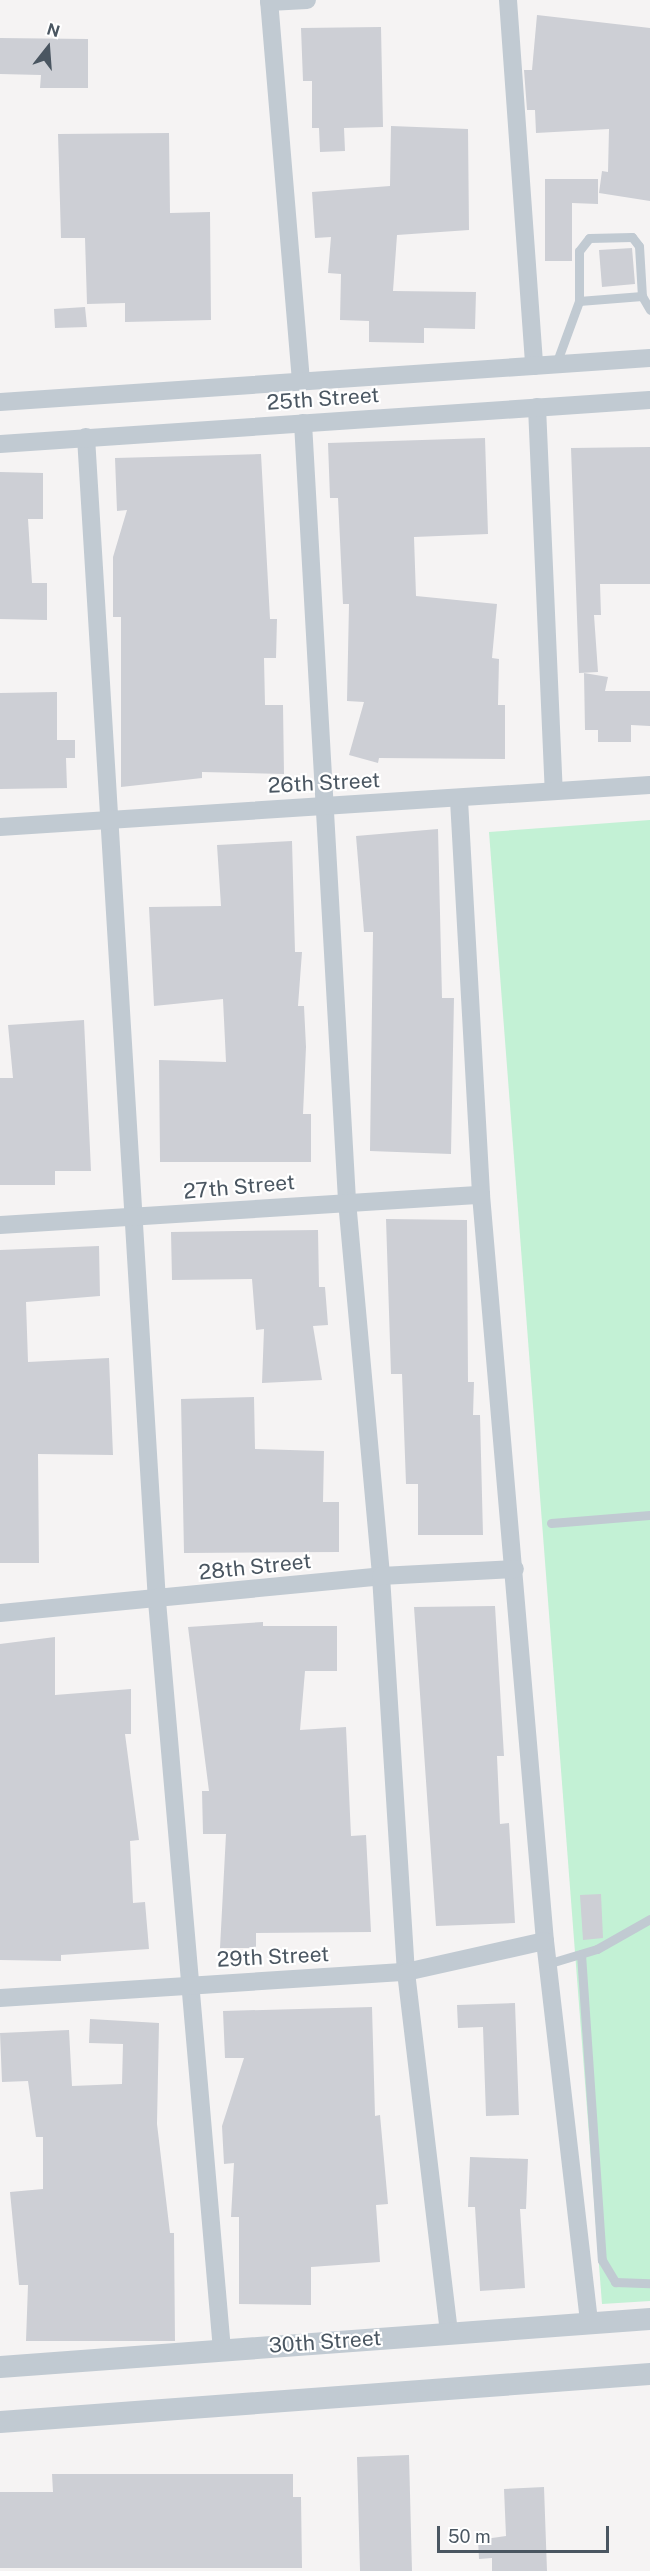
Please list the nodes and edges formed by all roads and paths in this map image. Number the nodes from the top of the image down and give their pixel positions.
1 (307, 0) edge
2 (508, 0) edge
3 (269, 1) edge
4 (642, 296) junction
5 (579, 301) junction
6 (650, 310) edge
7 (650, 358) edge
8 (556, 364) junction
9 (534, 366) junction
10 (301, 382) junction
11 (650, 400) edge
12 (0, 402) edge
13 (537, 407) junction
14 (303, 423) junction
15 (86, 437) junction
16 (0, 444) edge
17 (650, 785) edge
18 (554, 790) junction
19 (459, 800) junction
20 (327, 805) junction
21 (111, 817) junction
22 (0, 827) edge
23 (481, 1195) junction
24 (347, 1201) junction
25 (135, 1218) junction
26 (0, 1225) edge
27 (650, 1515) edge
28 (551, 1523) dead end
29 (515, 1569) junction
30 (381, 1576) junction
31 (156, 1601) junction
32 (0, 1613) edge
33 (650, 1919) edge
34 (545, 1941) junction
35 (581, 1954) junction
36 (547, 1964) junction
37 (406, 1972) junction
38 (189, 1984) junction
39 (0, 1998) edge
40 (650, 2283) edge
41 (650, 2319) edge
42 (589, 2323) junction
43 (449, 2333) junction
44 (222, 2350) junction
45 (0, 2367) edge
46 (650, 2374) edge
47 (0, 2422) edge

1 - 3 street
2 - 9 street
3 - 10 street
4 - 5 lane
4 - 5 lane
4 - 6 lane
5 - 8 lane
7 - 8 street, 25th Street
8 - 9 street, 25th Street
9 - 10 street, 25th Street
10 - 12 street, 25th Street
11 - 13 street, 25th Street
13 - 14 street, 25th Street
13 - 18 street
14 - 15 street, 25th Street
14 - 20 street
15 - 16 street, 25th Street
15 - 21 street
17 - 18 street, 26th Street
18 - 19 street, 26th Street
19 - 20 street, 26th Street
19 - 23 street
20 - 21 street, 26th Street
20 - 24 street
21 - 22 street, 26th Street
21 - 25 street
23 - 24 street, 27th Street
23 - 29 street
24 - 25 street, 27th Street
24 - 30 street
25 - 26 street, 27th Street
25 - 31 street
27 - 28 lane
29 - 30 street, 28th Street
29 - 34 street
30 - 31 street, 28th Street
30 - 37 street
31 - 32 street, 28th Street
31 - 38 street
33 - 35 lane
34 - 36 street
34 - 37 street, 29th Street
35 - 36 lane
35 - 40 lane
36 - 42 street
37 - 38 street, 29th Street
37 - 43 street
38 - 39 street, 29th Street
38 - 44 street
41 - 42 street, 30th Street
42 - 43 street, 30th Street
43 - 44 street, 30th Street
44 - 45 street, 30th Street
46 - 47 street

